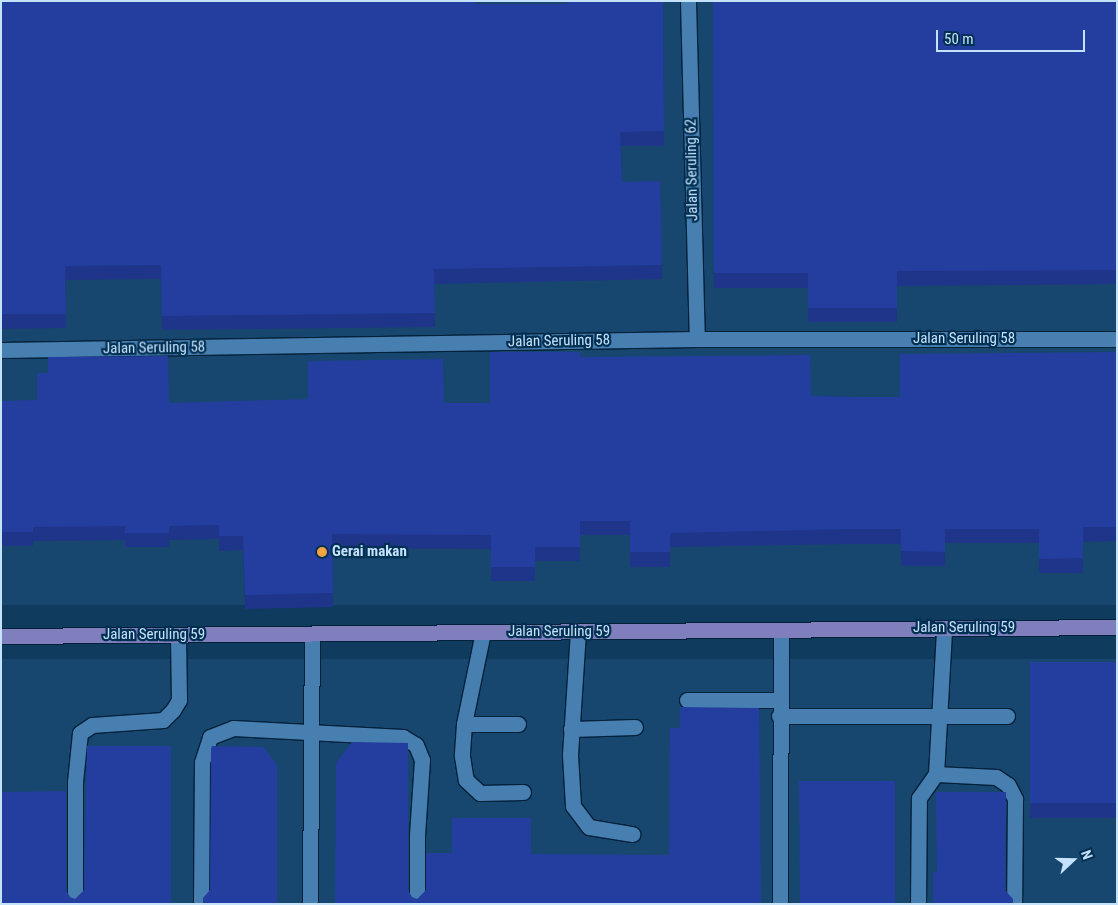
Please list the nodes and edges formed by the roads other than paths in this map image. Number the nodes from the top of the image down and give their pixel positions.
1 (688, 1) edge
2 (697, 339) junction
3 (1117, 339) edge
4 (1, 350) edge
5 (1117, 627) edge
6 (944, 629) junction
7 (781, 630) junction
8 (578, 631) junction
9 (483, 632) junction
10 (312, 634) junction
11 (178, 635) junction
12 (1, 636) edge
13 (687, 700) dead end
14 (780, 700) junction
15 (779, 716) junction
16 (939, 716) junction
17 (1006, 716) dead end
18 (464, 724) junction
19 (518, 724) dead end
20 (635, 728) dead end
21 (571, 729) junction
22 (311, 734) junction
23 (936, 774) junction
24 (523, 792) dead end
25 (632, 834) dead end
26 (75, 904) edge
27 (201, 904) edge
28 (310, 904) edge
29 (417, 904) edge
30 (780, 904) edge
31 (918, 904) edge
32 (1014, 904) edge

1 - 2 street, Jalan Seruling 62
2 - 3 street, Jalan Seruling 58
2 - 4 street, Jalan Seruling 58
5 - 6 main road, Jalan Seruling 59
6 - 7 main road, Jalan Seruling 59
6 - 16 street
7 - 8 main road, Jalan Seruling 59
7 - 14 street
8 - 9 main road, Jalan Seruling 59
8 - 21 street
9 - 10 main road, Jalan Seruling 59
9 - 18 street
10 - 11 main road, Jalan Seruling 59
10 - 22 street
11 - 12 main road, Jalan Seruling 59
11 - 26 street
13 - 14 street
14 - 15 street
15 - 16 street
15 - 30 street
16 - 17 street
16 - 23 street
18 - 19 street
18 - 24 street
20 - 21 street
21 - 25 street
22 - 27 street
22 - 28 street
22 - 29 street
23 - 31 street
23 - 32 street

